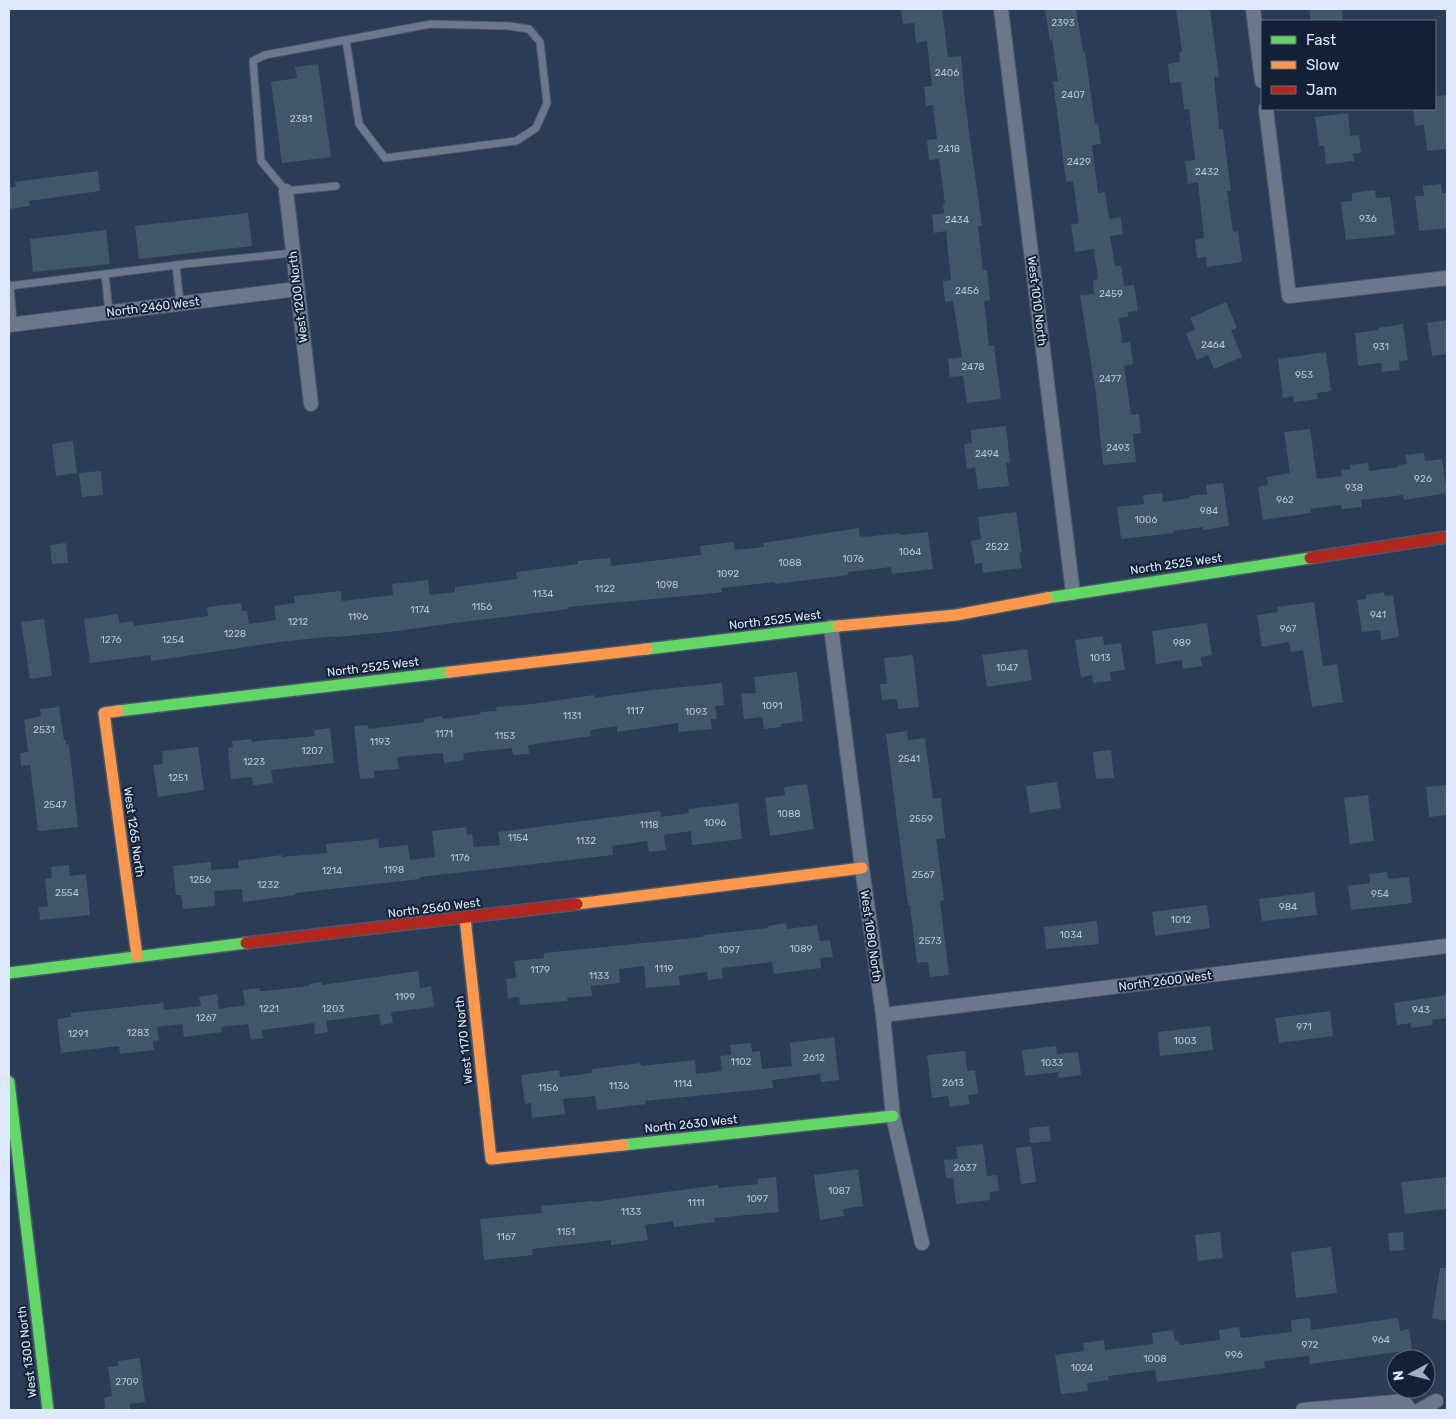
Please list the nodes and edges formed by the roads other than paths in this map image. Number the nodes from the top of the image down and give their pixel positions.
1 (1000, 9) edge
2 (1253, 9) edge
3 (346, 40) junction
4 (1261, 73) edge
5 (1266, 110) edge
6 (336, 186) dead end
7 (286, 190) junction
8 (293, 254) junction
9 (176, 265) junction
10 (105, 274) junction
11 (1447, 278) edge
12 (9, 285) edge
13 (297, 289) junction
14 (180, 303) junction
15 (109, 312) junction
16 (11, 325) edge
17 (311, 404) dead end
18 (1447, 537) edge
19 (1073, 593) junction
20 (831, 627) junction
21 (104, 713) joint
22 (862, 868) junction
23 (465, 918) junction
24 (1447, 946) edge
25 (137, 956) junction
26 (9, 973) edge
27 (882, 1015) junction
28 (9, 1082) edge
29 (893, 1116) junction
30 (491, 1159) joint
31 (922, 1243) dead end
32 (1436, 1401) dead end
33 (48, 1410) edge
34 (1303, 1410) edge
35 (1410, 1410) edge
36 (1420, 1410) edge

1 - 19 street, West 1010 North
2 - 4 street
3 - 3 lane
3 - 7 lane
5 - 11 street
6 - 7 lane
7 - 8 street, West 1200 North
8 - 9 lane
8 - 13 street, West 1200 North
9 - 10 lane
9 - 14 lane
10 - 12 lane
10 - 15 lane
12 - 16 lane
13 - 14 street, North 2460 West
13 - 17 street, West 1200 North
14 - 15 street, North 2460 West
15 - 16 street, North 2460 West
18 - 19 street, North 2525 West
19 - 20 street, North 2525 West
20 - 21 street, North 2525 West
20 - 22 street, West 1080 North
21 - 25 street, West 1265 North
22 - 23 street, North 2560 West
22 - 27 street, West 1080 North
23 - 25 street, North 2560 West
23 - 30 street, West 1170 North
24 - 27 street, North 2600 West
25 - 26 street, North 2560 West
27 - 29 street, West 1080 North
28 - 33 street, West 1300 North
29 - 30 street, North 2630 West
29 - 31 street, West 1080 North
32 - 36 street
34 - 35 street

